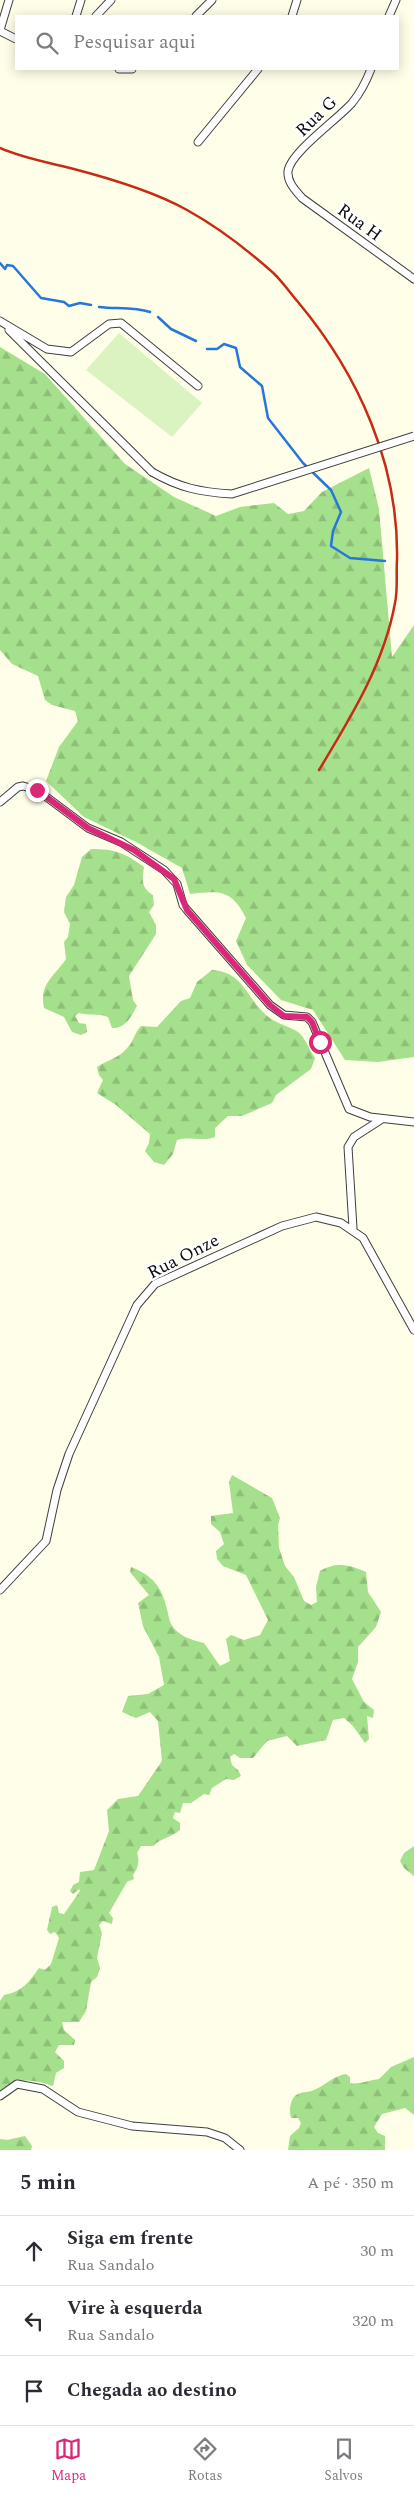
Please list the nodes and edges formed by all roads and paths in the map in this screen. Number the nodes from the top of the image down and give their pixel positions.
1 (9, 0) edge
2 (80, 0) edge
3 (111, 0) edge
4 (212, 0) edge
5 (297, 0) edge
6 (396, 0) edge
7 (76, 15) edge
8 (97, 15) edge
9 (197, 15) edge
10 (292, 15) edge
11 (389, 15) edge
12 (0, 30) edge
13 (15, 39) edge
14 (257, 70) edge
15 (371, 70) edge
16 (198, 142) dead end
17 (291, 186) joint
18 (414, 279) edge
19 (0, 321) edge
20 (198, 386) dead end
21 (414, 436) edge
22 (0, 802) edge
23 (383, 1119) junction
24 (414, 1122) edge
25 (352, 1228) junction
26 (414, 1330) edge
27 (0, 1590) edge
28 (0, 2096) edge
29 (240, 2150) edge

1 - 12 street
2 - 7 street
3 - 8 street
4 - 9 street
5 - 10 street
6 - 11 street
12 - 13 street
14 - 16 street
15 - 17 street, Rua G
17 - 18 street, Rua H
19 - 20 street
19 - 21 street, bridge
22 - 23 street
23 - 24 street
23 - 25 street
25 - 26 street, Rua Onze
25 - 27 street, Rua Onze
28 - 29 street

